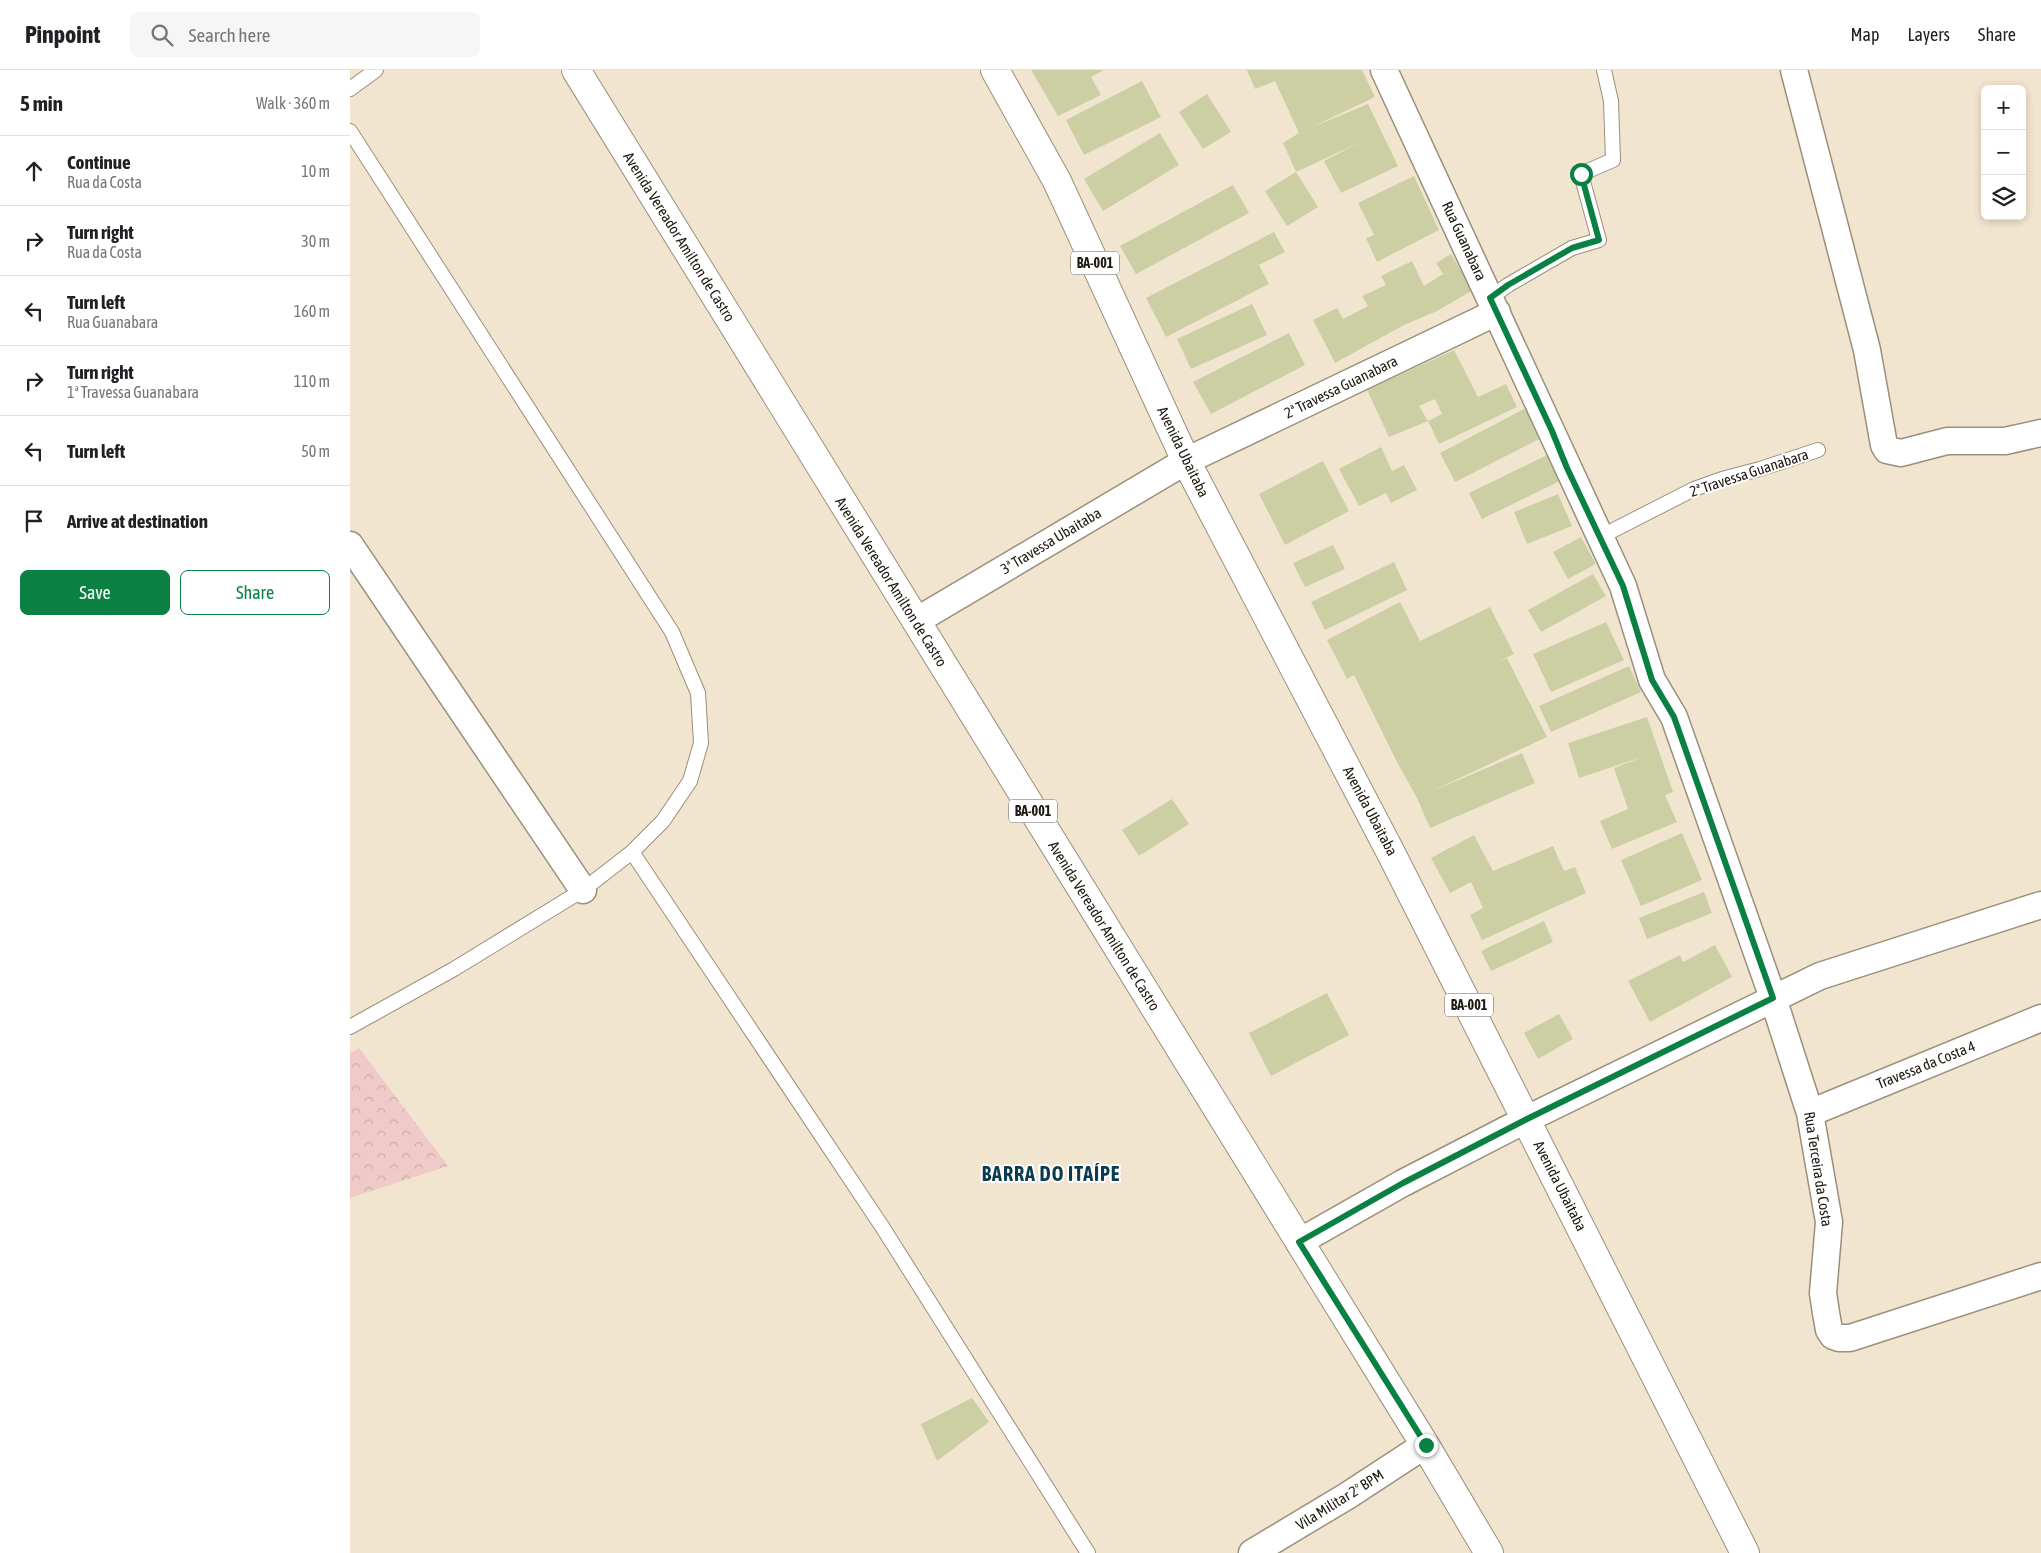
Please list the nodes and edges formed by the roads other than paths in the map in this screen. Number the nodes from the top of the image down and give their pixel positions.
1 (376, 70) edge
2 (576, 70) edge
3 (995, 70) edge
4 (1384, 70) edge
5 (1604, 70) edge
6 (1794, 70) edge
7 (350, 89) edge
8 (350, 131) edge
9 (1493, 305) junction
10 (2041, 433) edge
11 (1818, 450) dead end
12 (1186, 461) junction
13 (1600, 537) junction
14 (350, 545) edge
15 (916, 621) junction
16 (632, 852) junction
17 (583, 890) junction
18 (2041, 905) edge
19 (1773, 998) junction
20 (2041, 1018) edge
21 (350, 1027) edge
22 (1810, 1113) junction
23 (1527, 1119) junction
24 (1299, 1242) junction
25 (2041, 1276) edge
26 (1426, 1445) junction
27 (1088, 1553) edge
28 (1252, 1553) edge
29 (1489, 1553) edge
30 (1745, 1553) edge

1 - 7 lane
2 - 15 main road, Avenida Vereador Amilton de Castro / BA-001
3 - 12 main road, Avenida Ubaitaba / BA-001
4 - 9 street, Rua Guanabara
5 - 9 lane
6 - 10 street
8 - 16 lane
9 - 12 street, 2ª Travessa Guanabara
9 - 13 street, Rua Guanabara
11 - 13 lane, 2ª Travessa Guanabara
12 - 15 street, 3ª Travessa Ubaitaba
12 - 23 main road, Avenida Ubaitaba / BA-001
13 - 19 street, Rua Guanabara
14 - 17 street
15 - 24 main road, Avenida Vereador Amilton de Castro / BA-001
16 - 17 lane
16 - 27 lane
17 - 21 lane
18 - 19 street
19 - 22 street, Rua Terceira da Costa
19 - 23 street
20 - 22 street, Travessa da Costa 4
22 - 25 street, Rua Terceira da Costa
23 - 24 street
23 - 30 main road, Avenida Ubaitaba / BA-001
24 - 26 main road, Avenida Vereador Amilton de Castro / BA-001
26 - 28 street, Vila Militar 2º BPM
26 - 29 main road, Avenida Vereador Amilton de Castro / BA-001

